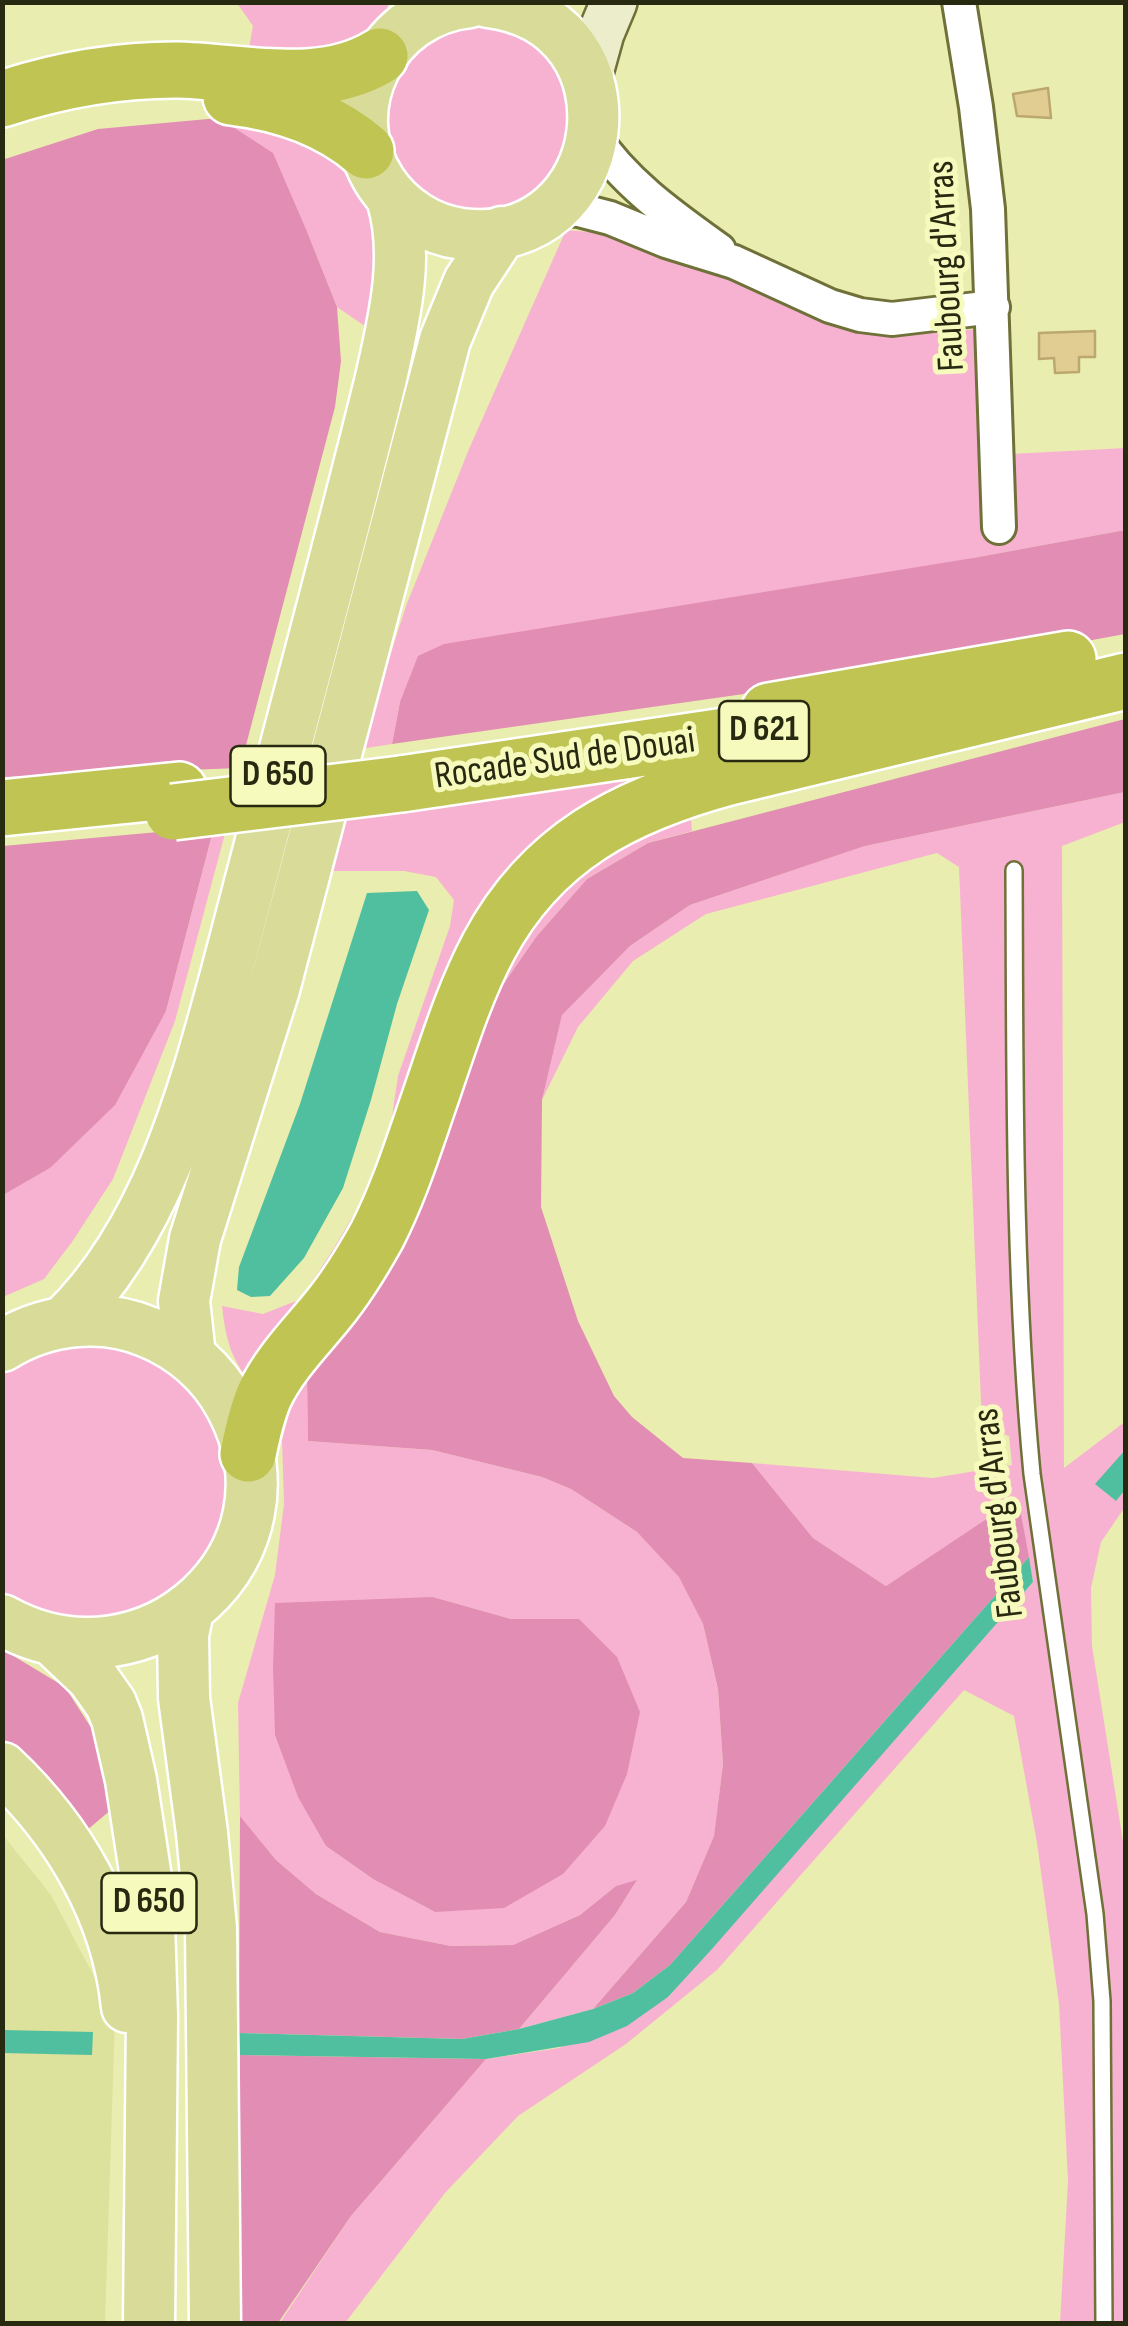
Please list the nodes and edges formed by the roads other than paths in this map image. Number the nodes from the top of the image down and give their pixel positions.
1 (614, 2) edge
2 (959, 2) edge
3 (497, 4) edge
4 (395, 30) edge
5 (588, 80) junction
6 (2, 100) edge
7 (2, 124) edge
8 (593, 135) junction
9 (366, 151) junction
10 (392, 198) junction
11 (551, 208) junction
12 (502, 232) junction
13 (734, 262) junction
14 (993, 307) junction
15 (999, 527) dead end
16 (1126, 649) edge
17 (1126, 670) edge
18 (1126, 681) edge
19 (404, 774) junction
20 (2, 796) edge
21 (176, 801) junction
22 (66, 802) junction
23 (2, 808) edge
24 (2, 830) edge
25 (1014, 870) dead end
26 (63, 1323) junction
27 (2, 1346) edge
28 (190, 1356) junction
29 (248, 1454) junction
30 (188, 1610) junction
31 (2, 1620) edge
32 (54, 1641) junction
33 (2, 1768) edge
34 (150, 2193) junction
35 (149, 2324) edge
36 (214, 2324) edge
37 (1104, 2324) edge

1 - 5 main road
2 - 14 street, Faubourg d'Arras
3 - 4 main road
3 - 5 main road
4 - 6 highway
4 - 9 main road
5 - 8 main road
7 - 9 highway
8 - 11 main road
8 - 13 street
9 - 10 main road
10 - 12 main road
10 - 26 main road, D 650
11 - 12 main road
11 - 13 street
12 - 28 main road, D 650
13 - 14 street
14 - 15 street, Faubourg d'Arras
16 - 19 highway, Rocade Sud de Douai / D 621
17 - 19 highway, Rocade Sud de Douai / D 621
18 - 29 highway
19 - 21 highway, Rocade Sud de Douai / D 621
20 - 22 highway
21 - 22 highway, Rocade Sud de Douai / D 621
21 - 24 highway, Rocade Sud de Douai / D 621
22 - 23 highway, Rocade Sud de Douai / D 621
25 - 37 lane, Faubourg d'Arras
26 - 27 main road
26 - 28 main road
28 - 29 main road
29 - 30 main road
30 - 32 main road
30 - 36 main road, D 650
31 - 32 main road
32 - 34 main road, D 650
33 - 34 main road
34 - 35 main road, D 650

